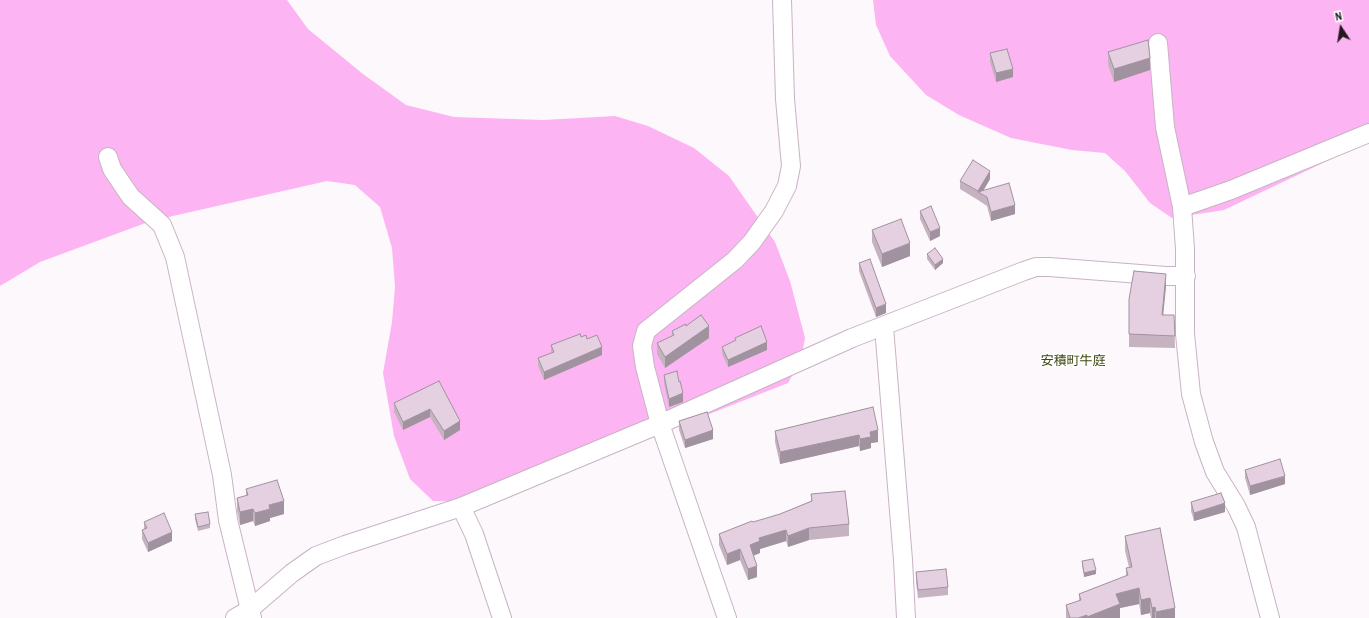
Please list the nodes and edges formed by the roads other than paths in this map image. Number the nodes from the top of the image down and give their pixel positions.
1 (782, 0) edge
2 (1158, 43) dead end
3 (1369, 133) edge
4 (108, 157) dead end
5 (1182, 208) junction
6 (1186, 276) junction
7 (884, 326) junction
8 (660, 424) junction
9 (461, 507) junction
10 (246, 615) edge
11 (502, 618) edge
12 (727, 618) edge
13 (906, 618) edge
14 (1270, 618) edge

1 - 8 street
2 - 5 street
3 - 5 street
4 - 10 street
5 - 6 street
6 - 7 street
6 - 14 street
7 - 8 street
7 - 13 street
8 - 9 street
8 - 12 street
9 - 10 street
9 - 11 street

